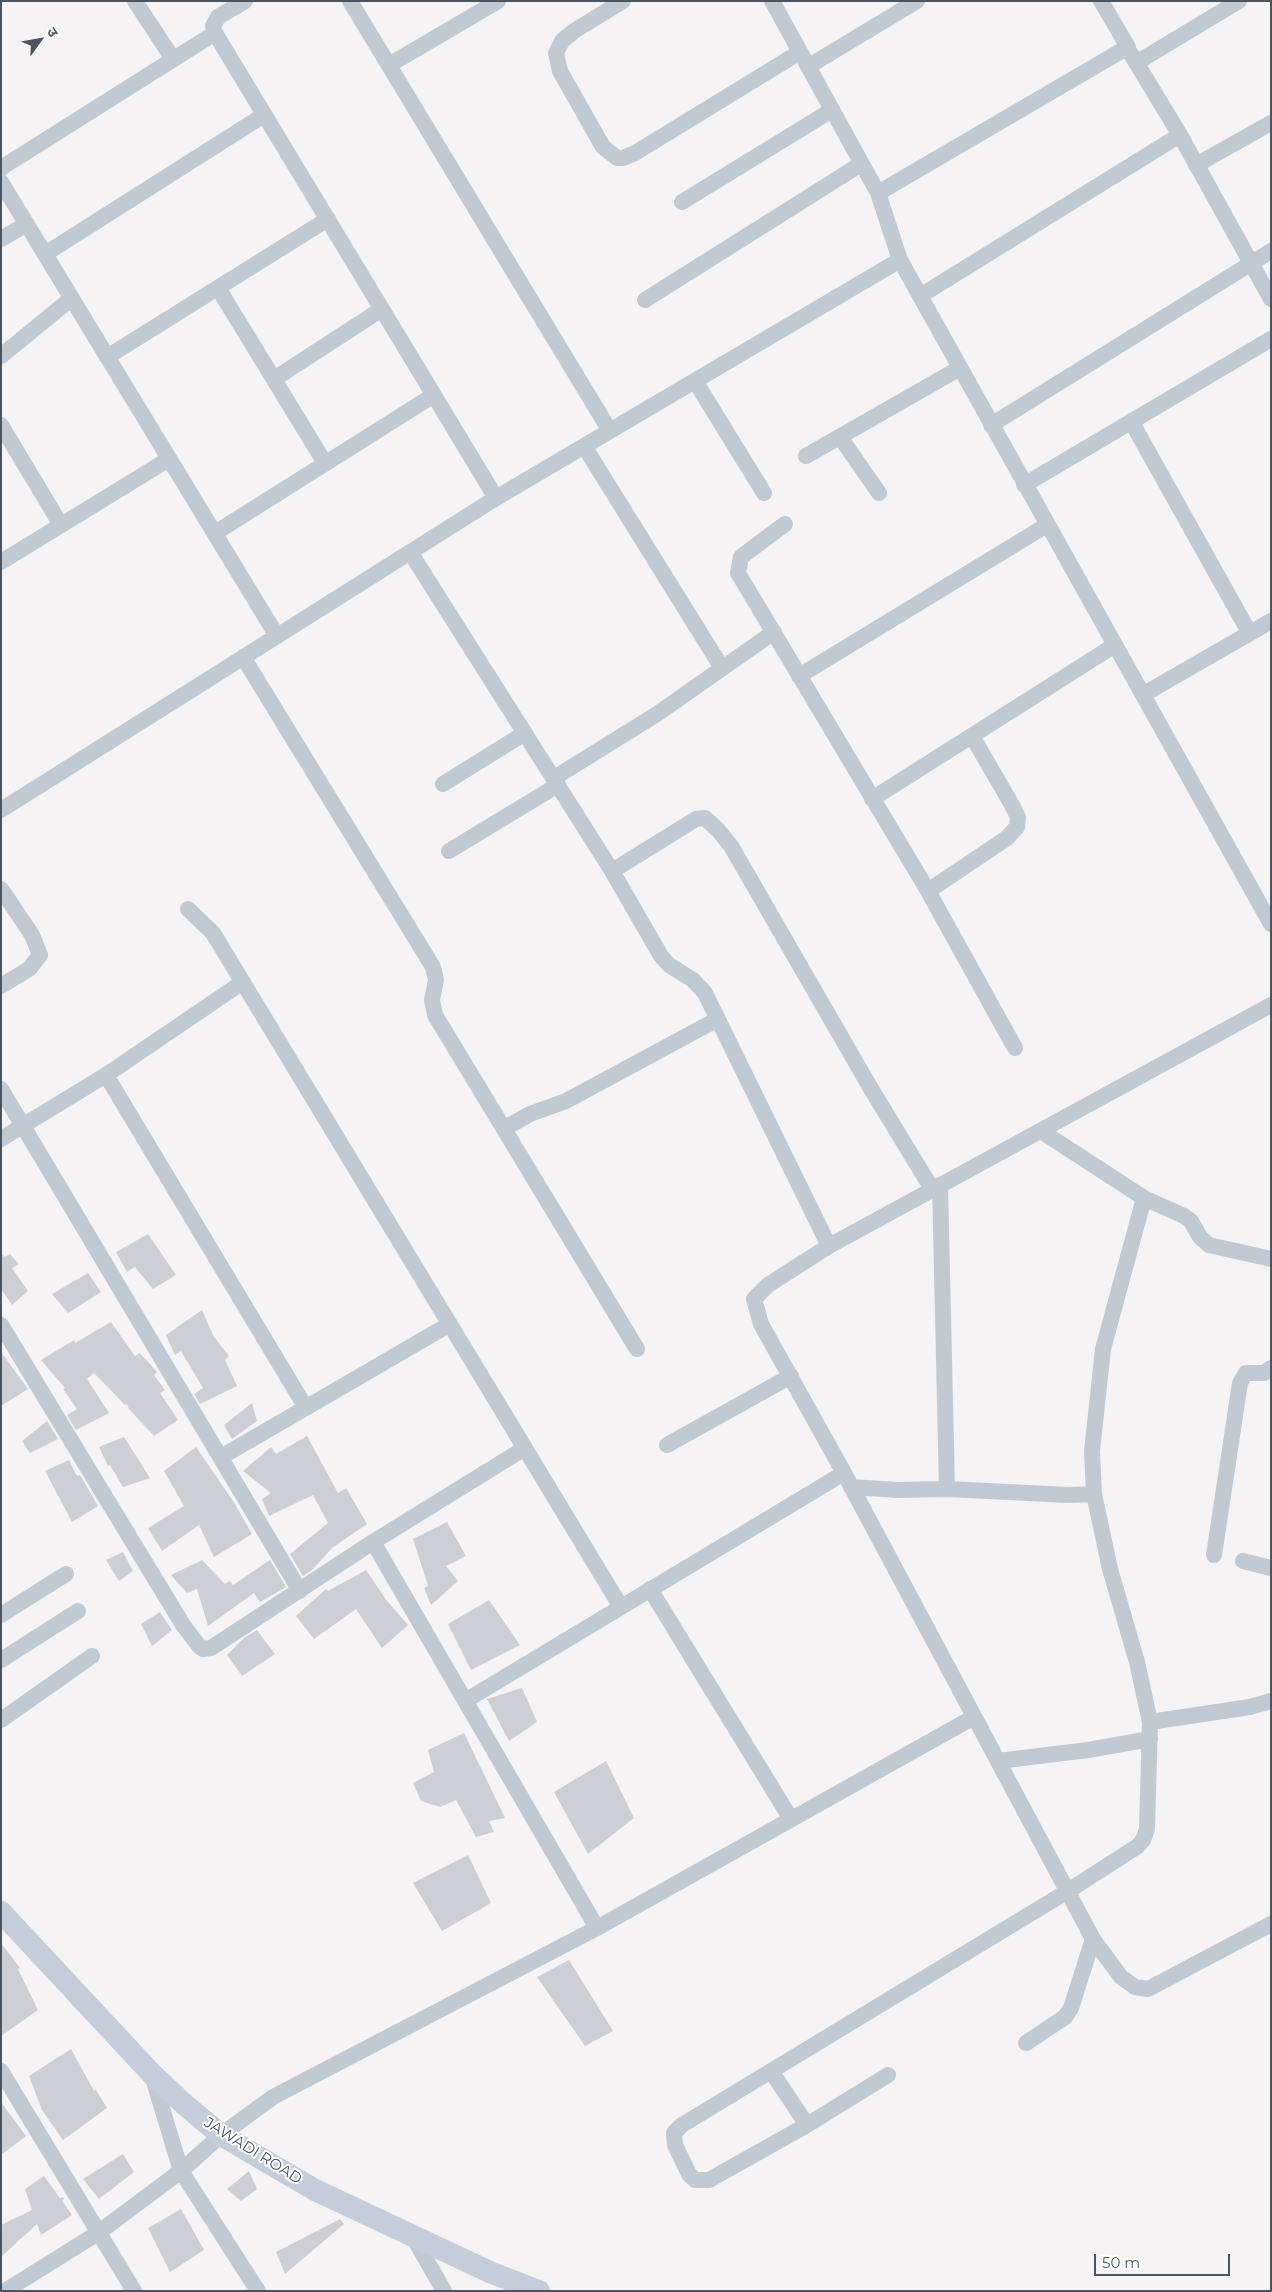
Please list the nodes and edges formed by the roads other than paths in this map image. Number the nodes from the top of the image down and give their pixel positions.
1 (134, 1) edge
2 (350, 1) edge
3 (498, 1) edge
4 (624, 1) edge
5 (772, 1) edge
6 (917, 1) edge
7 (1239, 1) edge
8 (241, 2) edge
9 (1104, 2) edge
10 (215, 33) junction
11 (1128, 47) junction
12 (173, 59) junction
13 (805, 59) junction
14 (1136, 63) junction
15 (389, 65) junction
16 (832, 110) junction
17 (264, 115) junction
18 (1271, 123) edge
19 (1180, 135) junction
20 (861, 164) junction
21 (1196, 165) junction
22 (1, 168) edge
23 (1, 182) edge
24 (878, 193) junction
25 (682, 202) dead end
26 (328, 220) junction
27 (26, 224) junction
28 (1, 239) edge
29 (1271, 251) edge
30 (45, 254) junction
31 (900, 260) junction
32 (1251, 263) junction
33 (218, 288) junction
34 (920, 296) junction
35 (72, 298) junction
36 (1271, 299) edge
37 (644, 300) dead end
38 (382, 308) junction
39 (1271, 339) edge
40 (1, 356) edge
41 (107, 357) junction
42 (960, 368) junction
43 (274, 379) junction
44 (695, 381) junction
45 (434, 395) junction
46 (1131, 421) junction
47 (1, 424) edge
48 (991, 425) junction
49 (610, 431) junction
50 (840, 436) junction
51 (584, 446) junction
52 (806, 456) dead end
53 (169, 459) junction
54 (325, 463) junction
55 (1024, 484) junction
56 (764, 493) dead end
57 (879, 493) dead end
58 (496, 498) junction
59 (785, 524) dead end
60 (61, 525) junction
61 (1047, 525) junction
62 (215, 533) junction
63 (410, 552) junction
64 (1, 562) edge
65 (1271, 621) edge
66 (774, 632) junction
67 (1249, 632) junction
68 (277, 636) junction
69 (1115, 646) junction
70 (242, 657) junction
71 (722, 668) junction
72 (800, 676) junction
73 (1144, 694) junction
74 (525, 733) junction
75 (972, 736) junction
76 (556, 782) junction
77 (443, 784) dead end
78 (872, 799) junction
79 (1, 810) edge
80 (449, 851) dead end
81 (612, 871) junction
82 (1, 889) edge
83 (928, 891) junction
84 (188, 909) dead end
85 (1271, 924) edge
86 (243, 982) junction
87 (1, 986) edge
88 (1271, 1005) edge
89 (718, 1019) junction
90 (1015, 1048) dead end
91 (106, 1075) junction
92 (1, 1089) edge
93 (23, 1124) junction
94 (504, 1128) junction
95 (1041, 1132) junction
96 (1, 1139) edge
97 (936, 1187) junction
98 (1144, 1198) junction
99 (829, 1246) junction
100 (1271, 1259) edge
101 (450, 1324) junction
102 (1, 1325) edge
103 (637, 1349) dead end
104 (1271, 1368) edge
105 (791, 1376) junction
106 (306, 1408) junction
107 (668, 1445) dead end
108 (525, 1448) junction
109 (221, 1457) junction
110 (848, 1480) junction
111 (947, 1489) junction
112 (1094, 1494) junction
113 (373, 1542) junction
114 (1214, 1554) dead end
115 (1243, 1562) dead end
116 (1271, 1568) edge
117 (66, 1574) dead end
118 (650, 1589) junction
119 (300, 1591) junction
120 (621, 1607) junction
121 (78, 1611) dead end
122 (1, 1615) edge
123 (92, 1656) dead end
124 (1, 1660) edge
125 (465, 1700) junction
126 (1271, 1701) edge
127 (974, 1717) junction
128 (1, 1720) edge
129 (1150, 1722) junction
130 (1150, 1739) junction
131 (998, 1761) junction
132 (791, 1819) junction
133 (1068, 1891) junction
134 (2, 1914) edge
135 (1271, 1924) edge
136 (597, 1928) junction
137 (1093, 1940) junction
138 (1026, 2043) dead end
139 (1, 2071) edge
140 (771, 2071) junction
141 (152, 2074) junction
142 (888, 2075) dead end
143 (807, 2125) junction
144 (222, 2135) junction
145 (181, 2171) junction
146 (98, 2233) junction
147 (412, 2236) junction
148 (5, 2291) edge
149 (134, 2291) edge
150 (258, 2291) edge
151 (444, 2291) edge
152 (540, 2291) edge

1 - 12 street
2 - 15 street
3 - 15 street
4 - 13 street
5 - 13 street
6 - 13 street
7 - 14 street
8 - 10 street
9 - 11 street
10 - 12 street
10 - 17 street
11 - 14 street
11 - 24 street
12 - 22 street
13 - 16 street
14 - 19 street
15 - 49 street
16 - 20 street
16 - 25 street
17 - 26 street
17 - 30 street
18 - 21 street
19 - 21 street
19 - 34 street
20 - 24 street
20 - 37 street
21 - 32 street
23 - 27 street
24 - 31 street
26 - 33 street
26 - 38 street
27 - 28 street
27 - 30 street
29 - 32 street
30 - 35 street
31 - 34 street
31 - 44 street
32 - 36 street
32 - 48 street
33 - 41 street
33 - 43 street
34 - 42 street
35 - 40 street
35 - 41 street
38 - 43 street
38 - 45 street
39 - 46 street
41 - 53 street
42 - 48 street
42 - 50 street
43 - 54 street
44 - 49 street
44 - 56 street
45 - 54 street
45 - 58 street
46 - 55 street
46 - 67 street
47 - 60 street
48 - 55 street
49 - 51 street
50 - 52 street
50 - 57 street
51 - 58 street
51 - 71 street
53 - 60 street
53 - 62 street
54 - 62 street
55 - 61 street
58 - 63 street
59 - 66 street
60 - 64 street
61 - 69 street
61 - 72 street
62 - 68 street
63 - 68 street
63 - 74 street
65 - 67 street
66 - 71 street
66 - 72 street
67 - 73 street
68 - 70 street
69 - 73 street
69 - 75 street
70 - 79 street
70 - 94 street
71 - 76 street
72 - 78 street
73 - 85 street
74 - 76 street
74 - 77 street
75 - 78 street
75 - 83 street
76 - 80 street
76 - 81 street
78 - 83 street
81 - 89 street
81 - 97 street
82 - 87 street
83 - 90 street
84 - 86 street
86 - 91 street
86 - 101 street
88 - 95 street
89 - 94 street
89 - 99 street
91 - 93 street
91 - 106 street
92 - 93 street
93 - 96 street
93 - 109 street
94 - 103 street
95 - 97 street
95 - 98 street
97 - 99 street
97 - 111 street
98 - 100 street
98 - 112 street
99 - 105 street
101 - 106 street
101 - 108 street
102 - 119 street
104 - 114 street
105 - 107 street
105 - 110 street
106 - 109 street
108 - 113 street
108 - 120 street
109 - 119 street
110 - 111 street
110 - 118 street
110 - 127 street
111 - 112 street
112 - 129 street
113 - 119 street
113 - 125 street
115 - 116 street
117 - 122 street
118 - 120 street
118 - 132 street
120 - 125 street
121 - 124 street
123 - 128 street
125 - 136 street
126 - 129 street
127 - 131 street
127 - 132 street
129 - 130 street
130 - 131 street
130 - 133 street
131 - 133 street
132 - 136 street
133 - 137 street
133 - 140 street
134 - 141 street, JAWADI ROAD
135 - 137 street
136 - 144 street
137 - 138 street
139 - 146 street
140 - 143 street
140 - 143 street
141 - 144 street, JAWADI ROAD
141 - 145 street
142 - 143 street
144 - 145 street
144 - 147 street, JAWADI ROAD
145 - 146 street
145 - 150 street
146 - 148 street
146 - 149 street
147 - 151 street
147 - 152 street, JAWADI ROAD

